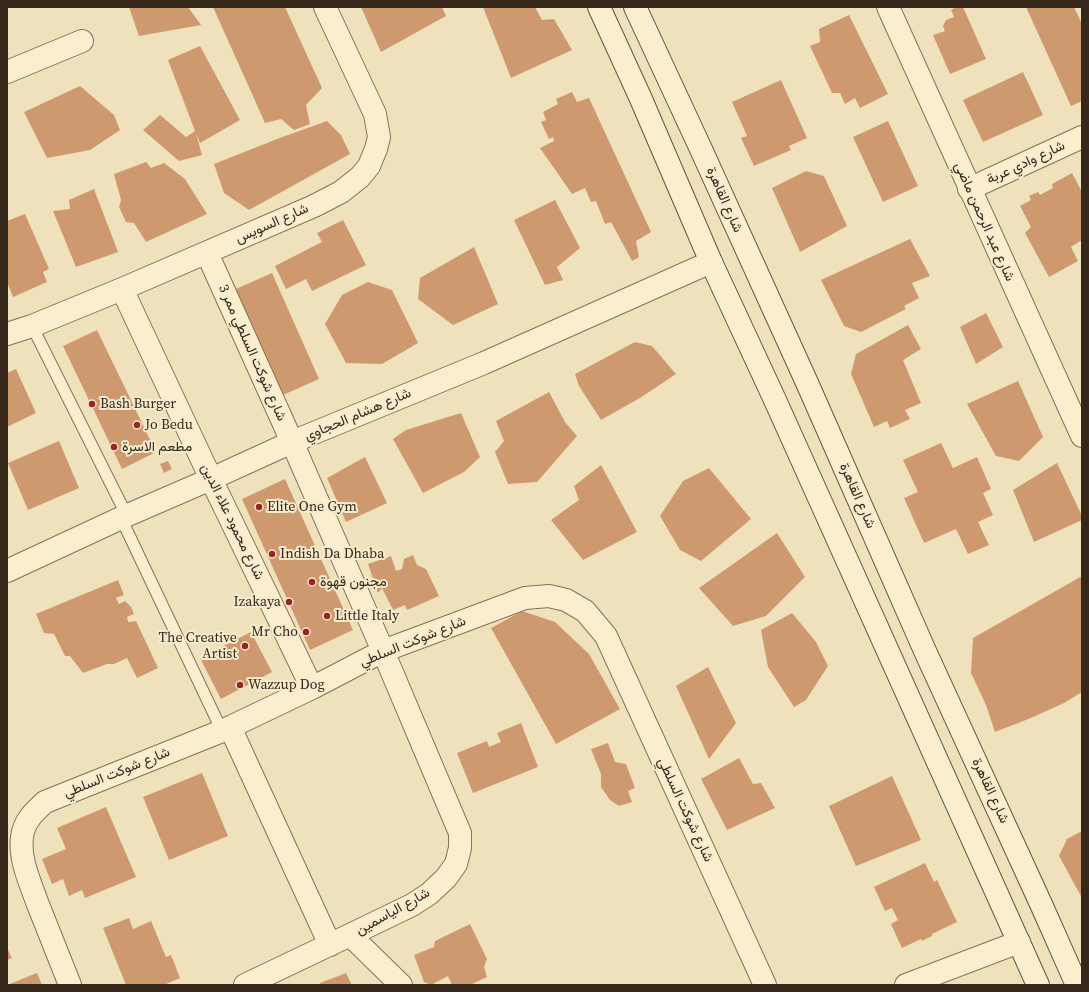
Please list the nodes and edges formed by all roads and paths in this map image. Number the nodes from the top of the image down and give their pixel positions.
1 (325, 7) edge
2 (599, 7) edge
3 (635, 7) edge
4 (888, 7) edge
5 (82, 41) dead end
6 (7, 72) edge
7 (1082, 137) edge
8 (969, 189) junction
9 (207, 253) junction
10 (711, 262) junction
11 (122, 289) junction
12 (32, 326) junction
13 (7, 334) edge
14 (1082, 436) edge
15 (292, 442) junction
16 (211, 480) junction
17 (124, 517) junction
18 (7, 571) edge
19 (382, 651) junction
20 (312, 688) junction
21 (226, 729) junction
22 (350, 936) junction
23 (1019, 942) junction
24 (330, 945) junction
25 (70, 985) edge
26 (245, 985) edge
27 (401, 985) edge
28 (765, 985) edge
29 (906, 985) edge
30 (1038, 985) edge
31 (1078, 985) edge

1 - 9 street, شارع السويس
2 - 10 street
3 - 31 street, شارع القاهرة
4 - 8 street, شارع عبد الرحمن ماضي
5 - 6 street
7 - 8 street, شارع وادي عربة
8 - 14 street, شارع عبد الرحمن ماضي
9 - 11 street, شارع السويس
9 - 15 street, شارع شوكت السلطي ممر 3
10 - 15 street, شارع هشام الحجاوي
10 - 23 street
11 - 12 street, شارع السويس
11 - 16 street, شارع محمود علاء الدين
12 - 13 street, شارع السويس
12 - 17 lane
15 - 16 street, شارع هشام الحجاوي
15 - 19 street, شارع شوكت السلطي ممر 3
16 - 17 street, شارع هشام الحجاوي
16 - 20 street, شارع محمود علاء الدين
17 - 18 street, شارع هشام الحجاوي
17 - 21 lane
19 - 20 street, شارع شوكت السلطي
19 - 22 street, شارع الياسمين
19 - 28 street, شارع شوكت السلطي
20 - 21 street, شارع شوكت السلطي
21 - 24 street
21 - 25 street, شارع شوكت السلطي
22 - 24 street, شارع الياسمين
22 - 27 street
23 - 29 street
23 - 30 street
24 - 26 street, شارع الياسمين

